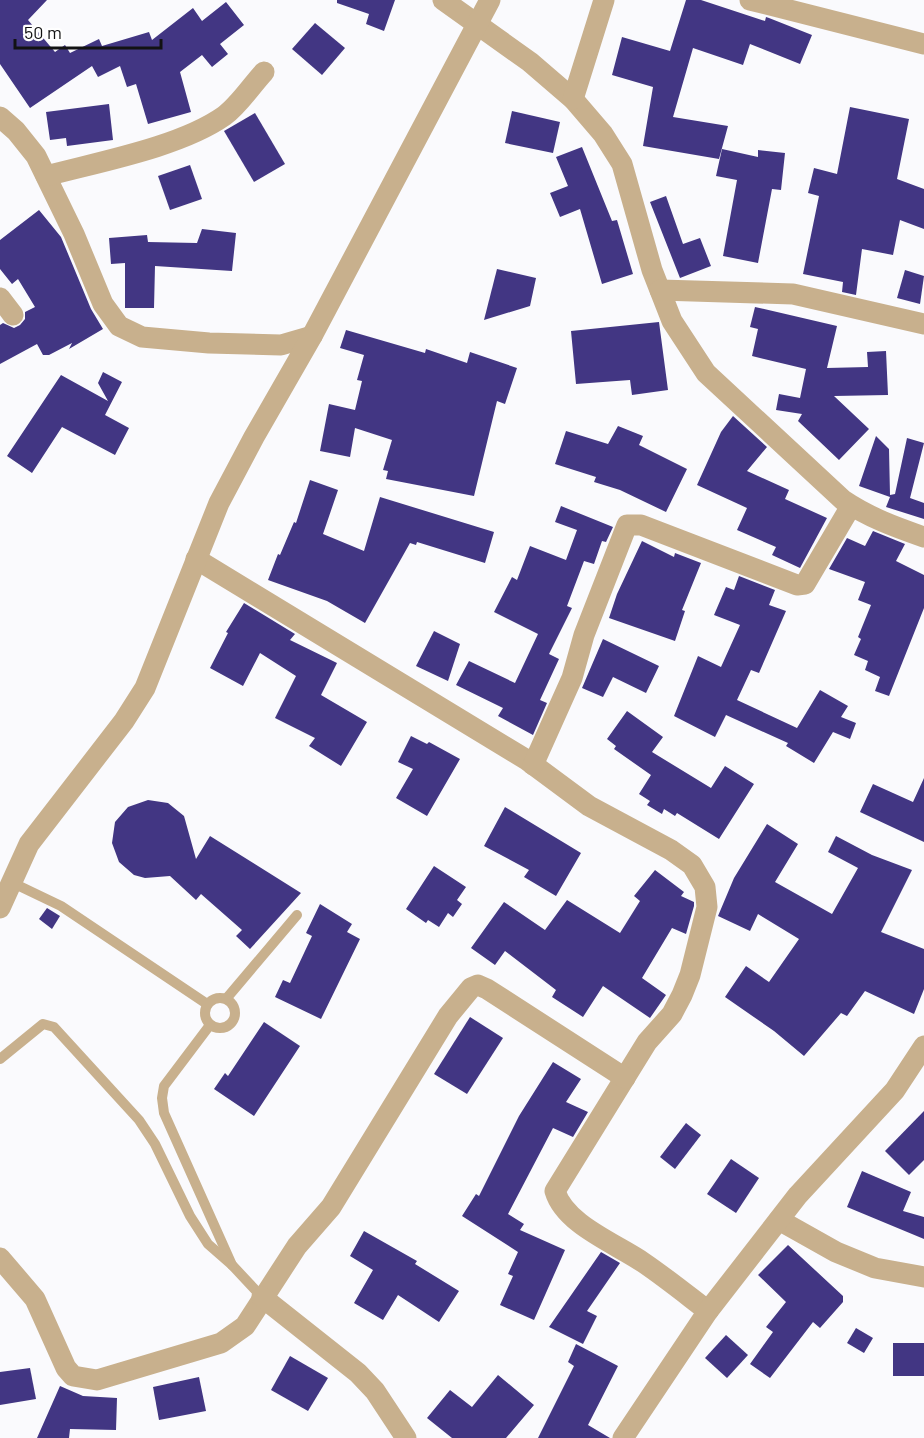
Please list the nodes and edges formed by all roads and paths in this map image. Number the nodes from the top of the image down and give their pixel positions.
1 (443, 0) edge
2 (490, 0) edge
3 (604, 0) edge
4 (750, 0) edge
5 (479, 23) junction
6 (924, 44) edge
7 (264, 72) dead end
8 (573, 99) junction
9 (0, 117) edge
10 (46, 176) junction
11 (660, 290) junction
12 (924, 324) edge
13 (312, 336) junction
14 (852, 506) junction
15 (924, 537) edge
16 (196, 559) junction
17 (533, 765) junction
18 (5, 895) edge
19 (297, 915) dead end
20 (226, 999) junction
21 (207, 1004) junction
22 (210, 1025) junction
23 (924, 1046) edge
24 (0, 1059) edge
25 (625, 1078) junction
26 (779, 1220) junction
27 (0, 1258) edge
28 (232, 1265) junction
29 (924, 1277) edge
30 (262, 1297) junction
31 (708, 1311) junction
32 (406, 1438) edge
33 (623, 1438) edge

1 - 5 street
2 - 5 street
3 - 8 street
4 - 6 street
5 - 8 street
5 - 13 street
7 - 10 street
8 - 11 street
9 - 10 street
10 - 13 street
11 - 12 street
11 - 14 street
13 - 16 street
14 - 15 street
14 - 17 street
16 - 17 street
16 - 18 street
17 - 25 street
18 - 21 lane
19 - 20 lane
20 - 21 lane
20 - 22 lane
21 - 22 lane
22 - 28 lane
23 - 26 street
24 - 28 lane
25 - 30 street
25 - 31 street
26 - 29 street
26 - 31 street
27 - 30 street
28 - 30 lane
30 - 32 street
31 - 33 street

